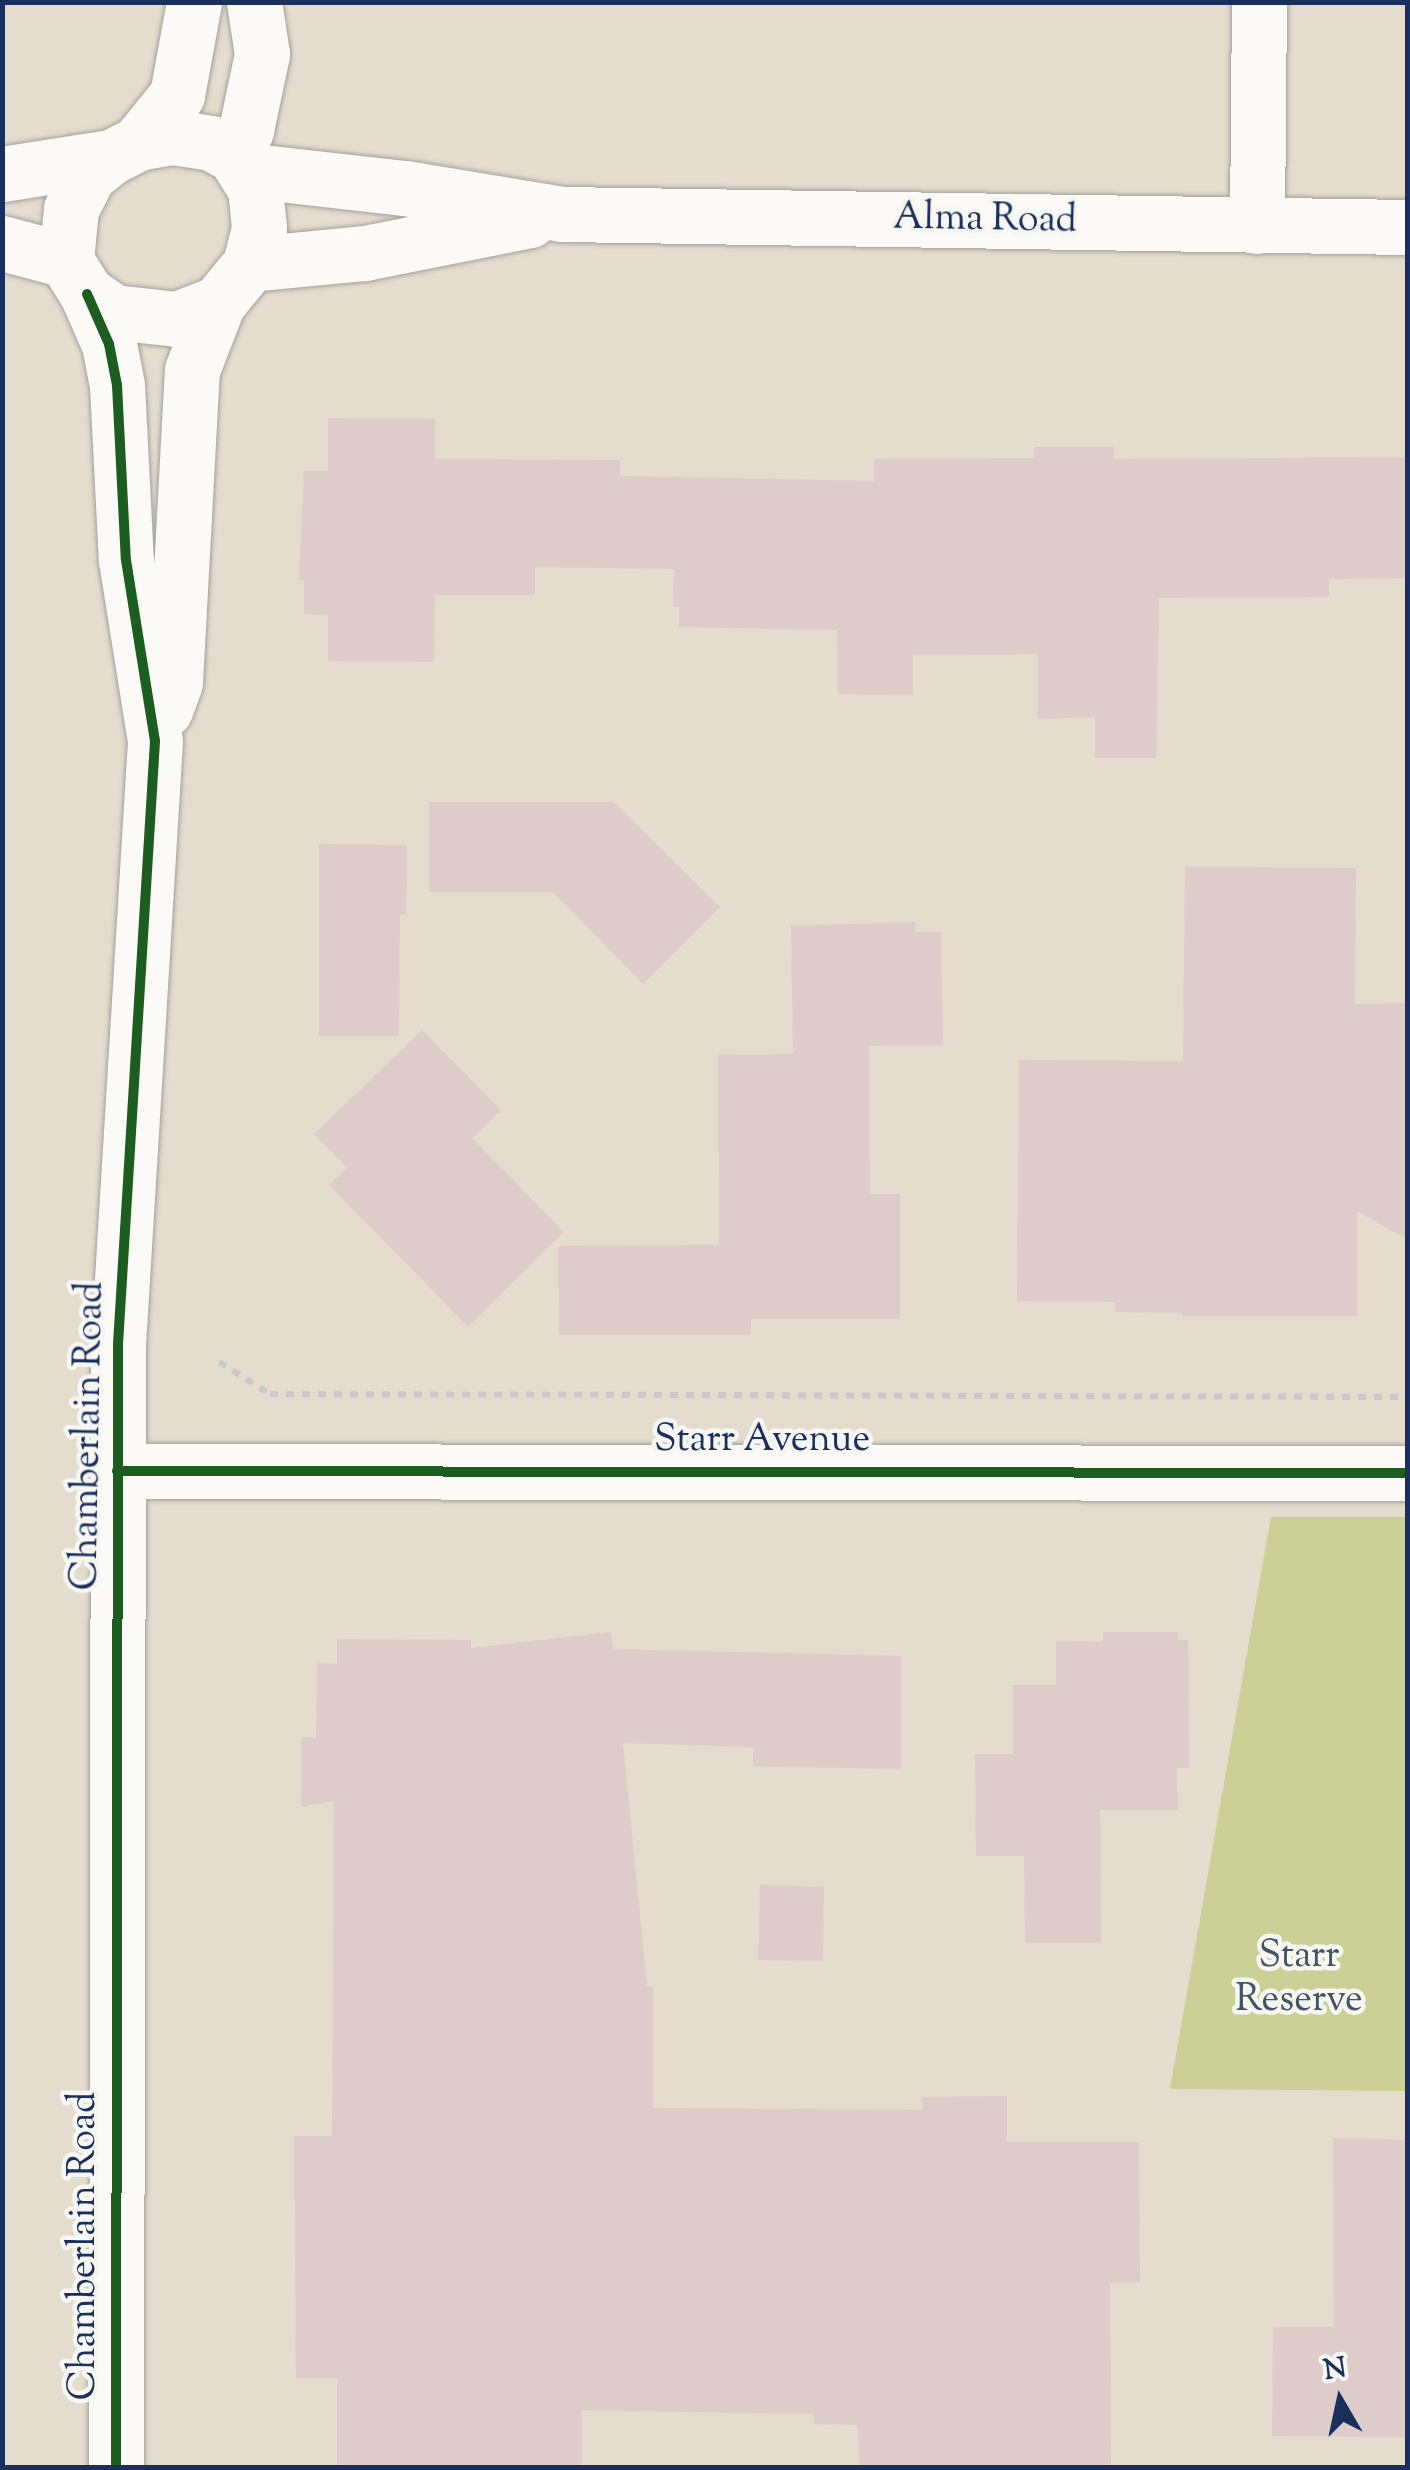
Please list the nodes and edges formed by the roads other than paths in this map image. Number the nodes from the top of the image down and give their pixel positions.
1 (194, 2) edge
2 (254, 2) edge
3 (1259, 2) edge
4 (125, 150) junction
5 (238, 163) junction
6 (2, 174) edge
7 (562, 214) junction
8 (1257, 226) junction
9 (1408, 227) edge
10 (2, 242) edge
11 (76, 277) junction
12 (234, 284) junction
13 (155, 741) junction
14 (117, 1470) junction
15 (1408, 1473) edge
16 (116, 2468) edge

1 - 4 street
2 - 5 street
3 - 8 street
4 - 5 street
4 - 6 street
4 - 11 street
5 - 7 street, Alma Road
5 - 12 street
7 - 8 street, Alma Road
7 - 12 street, Alma Road
8 - 9 street, Alma Road
10 - 11 street
11 - 12 street
11 - 13 street, Chamberlain Road
12 - 13 street, Chamberlain Road
13 - 14 street, Chamberlain Road
14 - 15 street, Starr Avenue
14 - 16 street, Chamberlain Road

